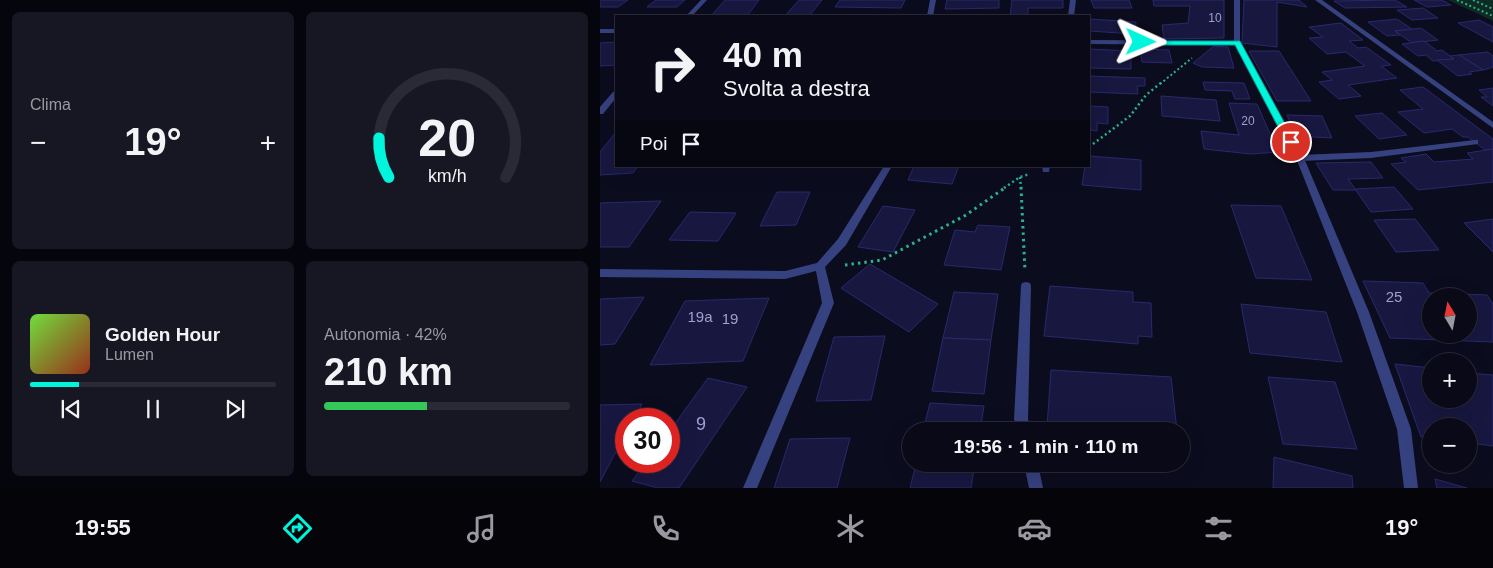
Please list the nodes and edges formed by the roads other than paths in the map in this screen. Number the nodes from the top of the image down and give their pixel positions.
1 (704, 0) edge
2 (933, 0) edge
3 (1074, 0) edge
4 (1237, 0) edge
5 (1318, 0) edge
6 (690, 15) edge
7 (930, 15) edge
8 (1071, 15) edge
9 (615, 30) edge
10 (600, 31) edge
11 (1090, 42) edge
12 (1237, 43) junction
13 (615, 95) edge
14 (600, 112) edge
15 (1493, 126) edge
16 (1475, 142) dead end
17 (1300, 158) junction
18 (887, 167) edge
19 (820, 266) junction
20 (600, 272) edge
21 (1026, 286) road end
22 (1022, 422) edge
23 (1033, 472) edge
24 (750, 488) edge
25 (1036, 488) edge
26 (1411, 488) edge

1 - 6 street
2 - 7 street
3 - 8 street
4 - 12 street
5 - 15 street
9 - 10 street
11 - 12 street
12 - 17 street
13 - 14 street
16 - 17 street
17 - 26 street
18 - 19 street
19 - 20 street
19 - 24 street
21 - 22 street
23 - 25 street

